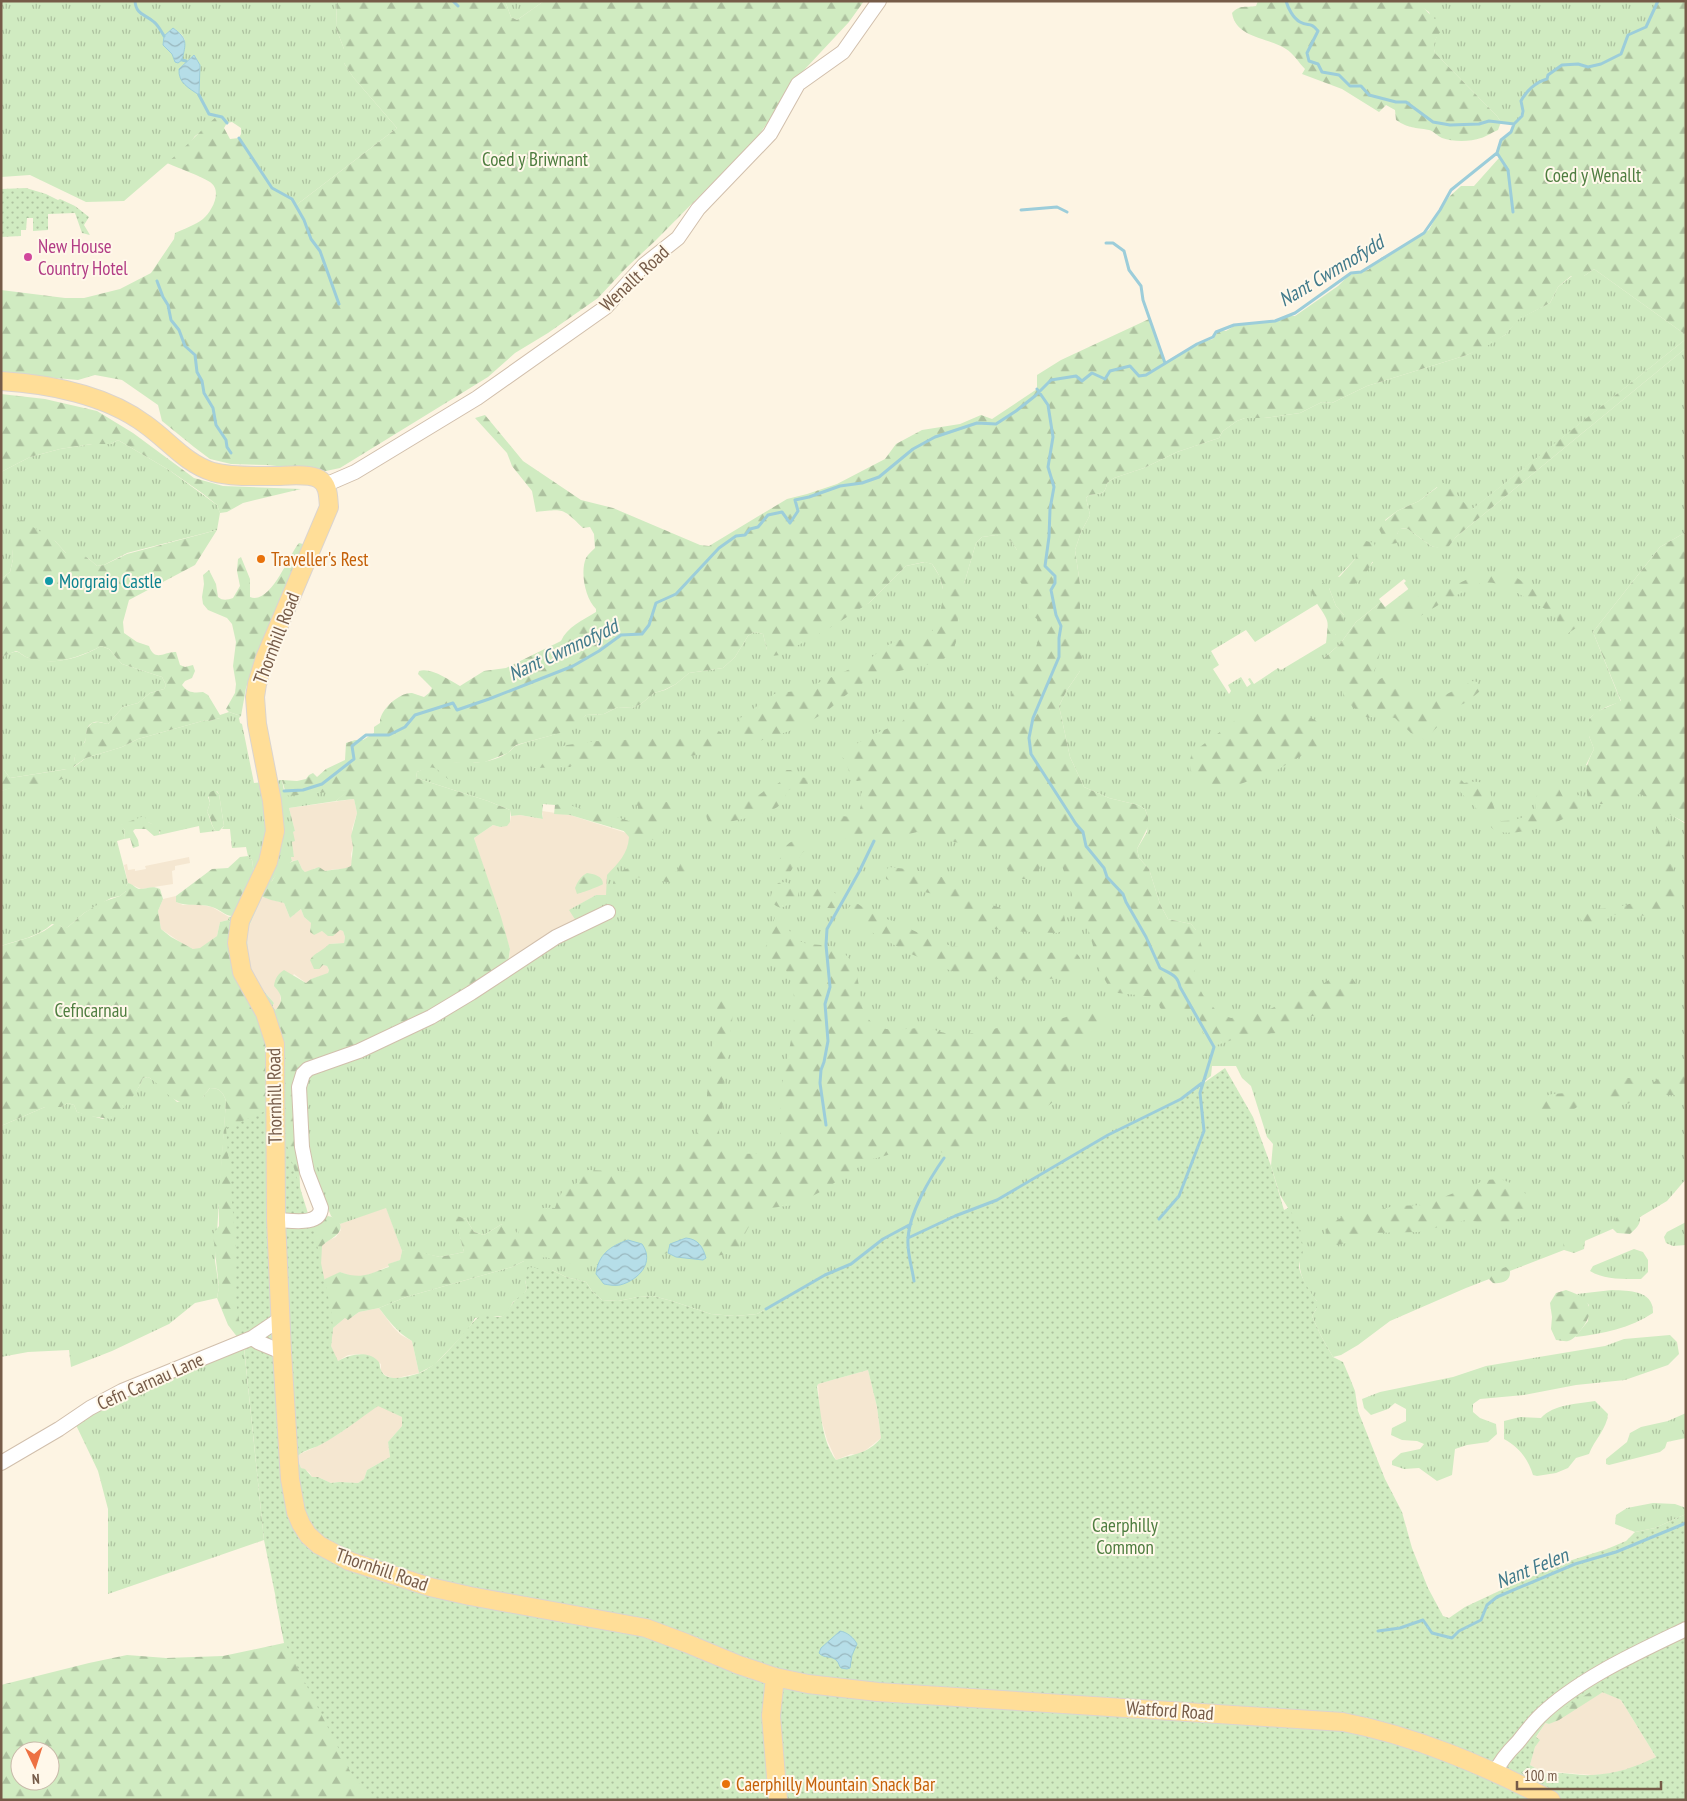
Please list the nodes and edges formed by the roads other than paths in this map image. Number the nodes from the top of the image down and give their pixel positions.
1 (879, 1) edge
2 (1, 381) edge
3 (325, 485) junction
4 (608, 912) dead end
5 (276, 1220) junction
6 (280, 1319) junction
7 (252, 1338) junction
8 (282, 1352) junction
9 (1, 1463) edge
10 (1686, 1629) edge
11 (775, 1677) junction
12 (1495, 1772) junction
13 (778, 1800) edge
14 (1551, 1800) edge

1 - 3 street, Wenallt Road
2 - 3 main road
3 - 5 main road, Thornhill Road
4 - 5 street
5 - 6 main road, Thornhill Road
6 - 7 street, Cefn Carnau Lane
6 - 8 main road, Thornhill Road
7 - 8 street
7 - 9 street, Cefn Carnau Lane
8 - 11 main road, Thornhill Road
10 - 12 street
11 - 12 main road, Watford Road
11 - 13 main road
12 - 14 main road, Watford Road

